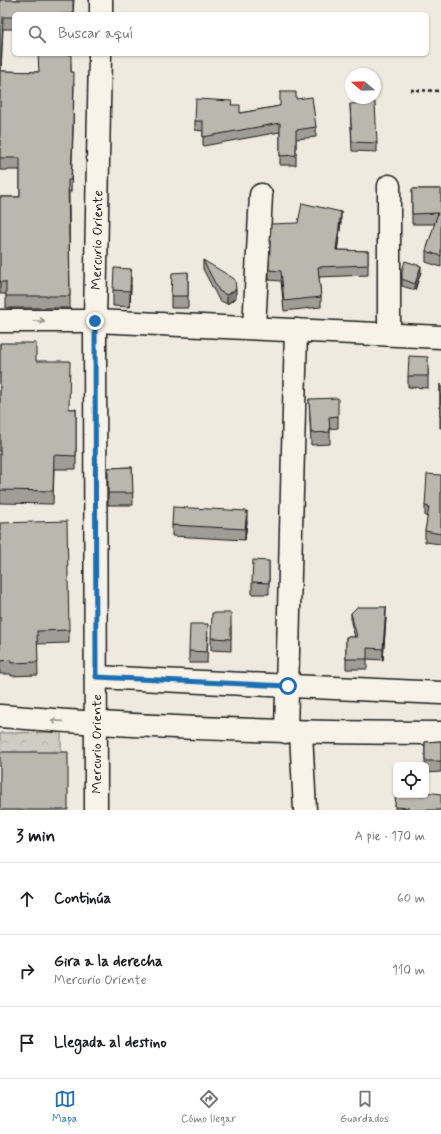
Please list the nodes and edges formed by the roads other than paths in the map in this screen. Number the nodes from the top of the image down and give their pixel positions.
1 (101, 0) edge
2 (101, 12) edge
3 (100, 56) edge
4 (389, 186) dead end
5 (261, 195) dead end
6 (0, 321) edge
7 (95, 321) junction
8 (254, 328) junction
9 (296, 330) junction
10 (390, 334) junction
11 (441, 337) edge
12 (96, 677) junction
13 (288, 686) junction
14 (441, 693) edge
15 (0, 716) edge
16 (96, 724) junction
17 (293, 732) junction
18 (441, 733) edge
19 (96, 810) edge
20 (305, 810) edge

1 - 2 street
3 - 7 street, Mercurio Oriente
4 - 10 street
5 - 8 street
6 -> 7 street
7 - 8 street
7 - 12 street, Mercurio Oriente
8 - 9 street
9 - 10 street
9 - 13 street
10 - 11 street
12 - 13 street
12 - 16 street, Mercurio Oriente
13 - 14 street
13 - 17 street
16 -> 15 street
16 - 17 street
16 - 19 street, Mercurio Oriente
17 - 18 street
17 - 20 street

